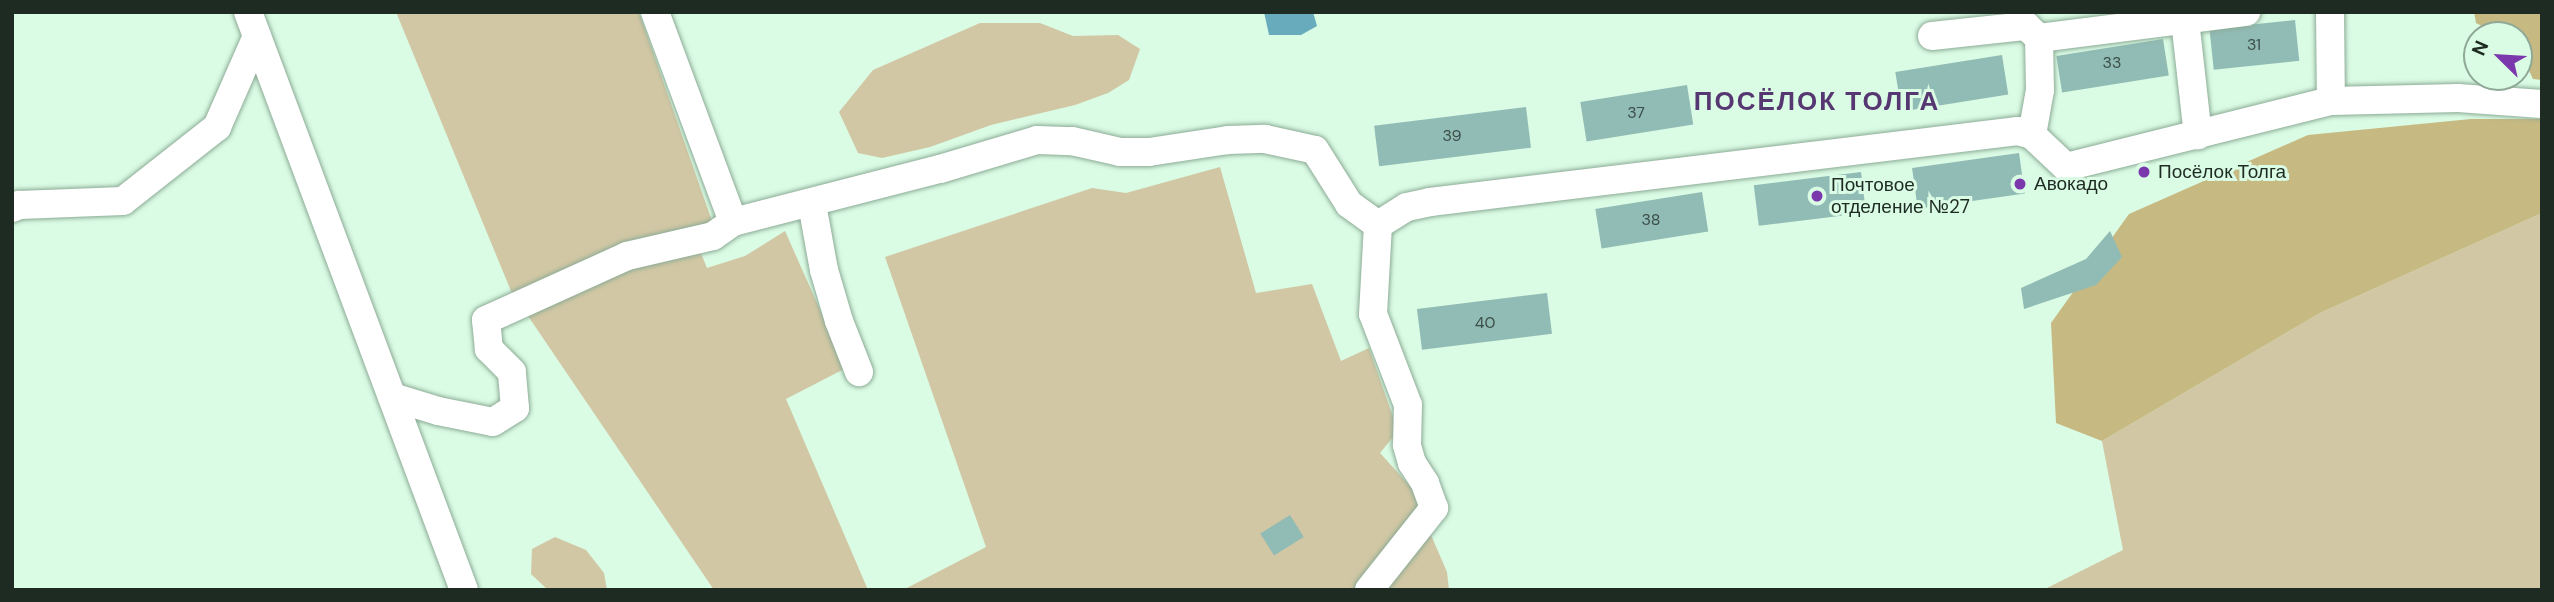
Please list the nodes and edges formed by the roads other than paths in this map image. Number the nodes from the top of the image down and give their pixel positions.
1 (655, 12) edge
2 (2246, 12) edge
3 (2330, 12) edge
4 (2185, 20) junction
5 (252, 24) edge
6 (1932, 36) dead end
7 (2039, 38) junction
8 (2331, 101) junction
9 (2542, 104) edge
10 (2032, 135) junction
11 (2198, 135) junction
12 (812, 204) junction
13 (12, 208) edge
14 (733, 222) junction
15 (1378, 225) junction
16 (859, 372) dead end
17 (392, 397) junction
18 (464, 590) edge
19 (1368, 590) edge

1 - 14 street
2 - 4 street
3 - 8 street
4 - 7 street
4 - 11 street
5 - 13 street
5 - 17 street
6 - 7 street
7 - 10 street
8 - 9 street
8 - 11 street
10 - 11 street
10 - 15 street
12 - 14 street
12 - 15 street
12 - 16 street
14 - 17 street
15 - 19 street
17 - 18 street

